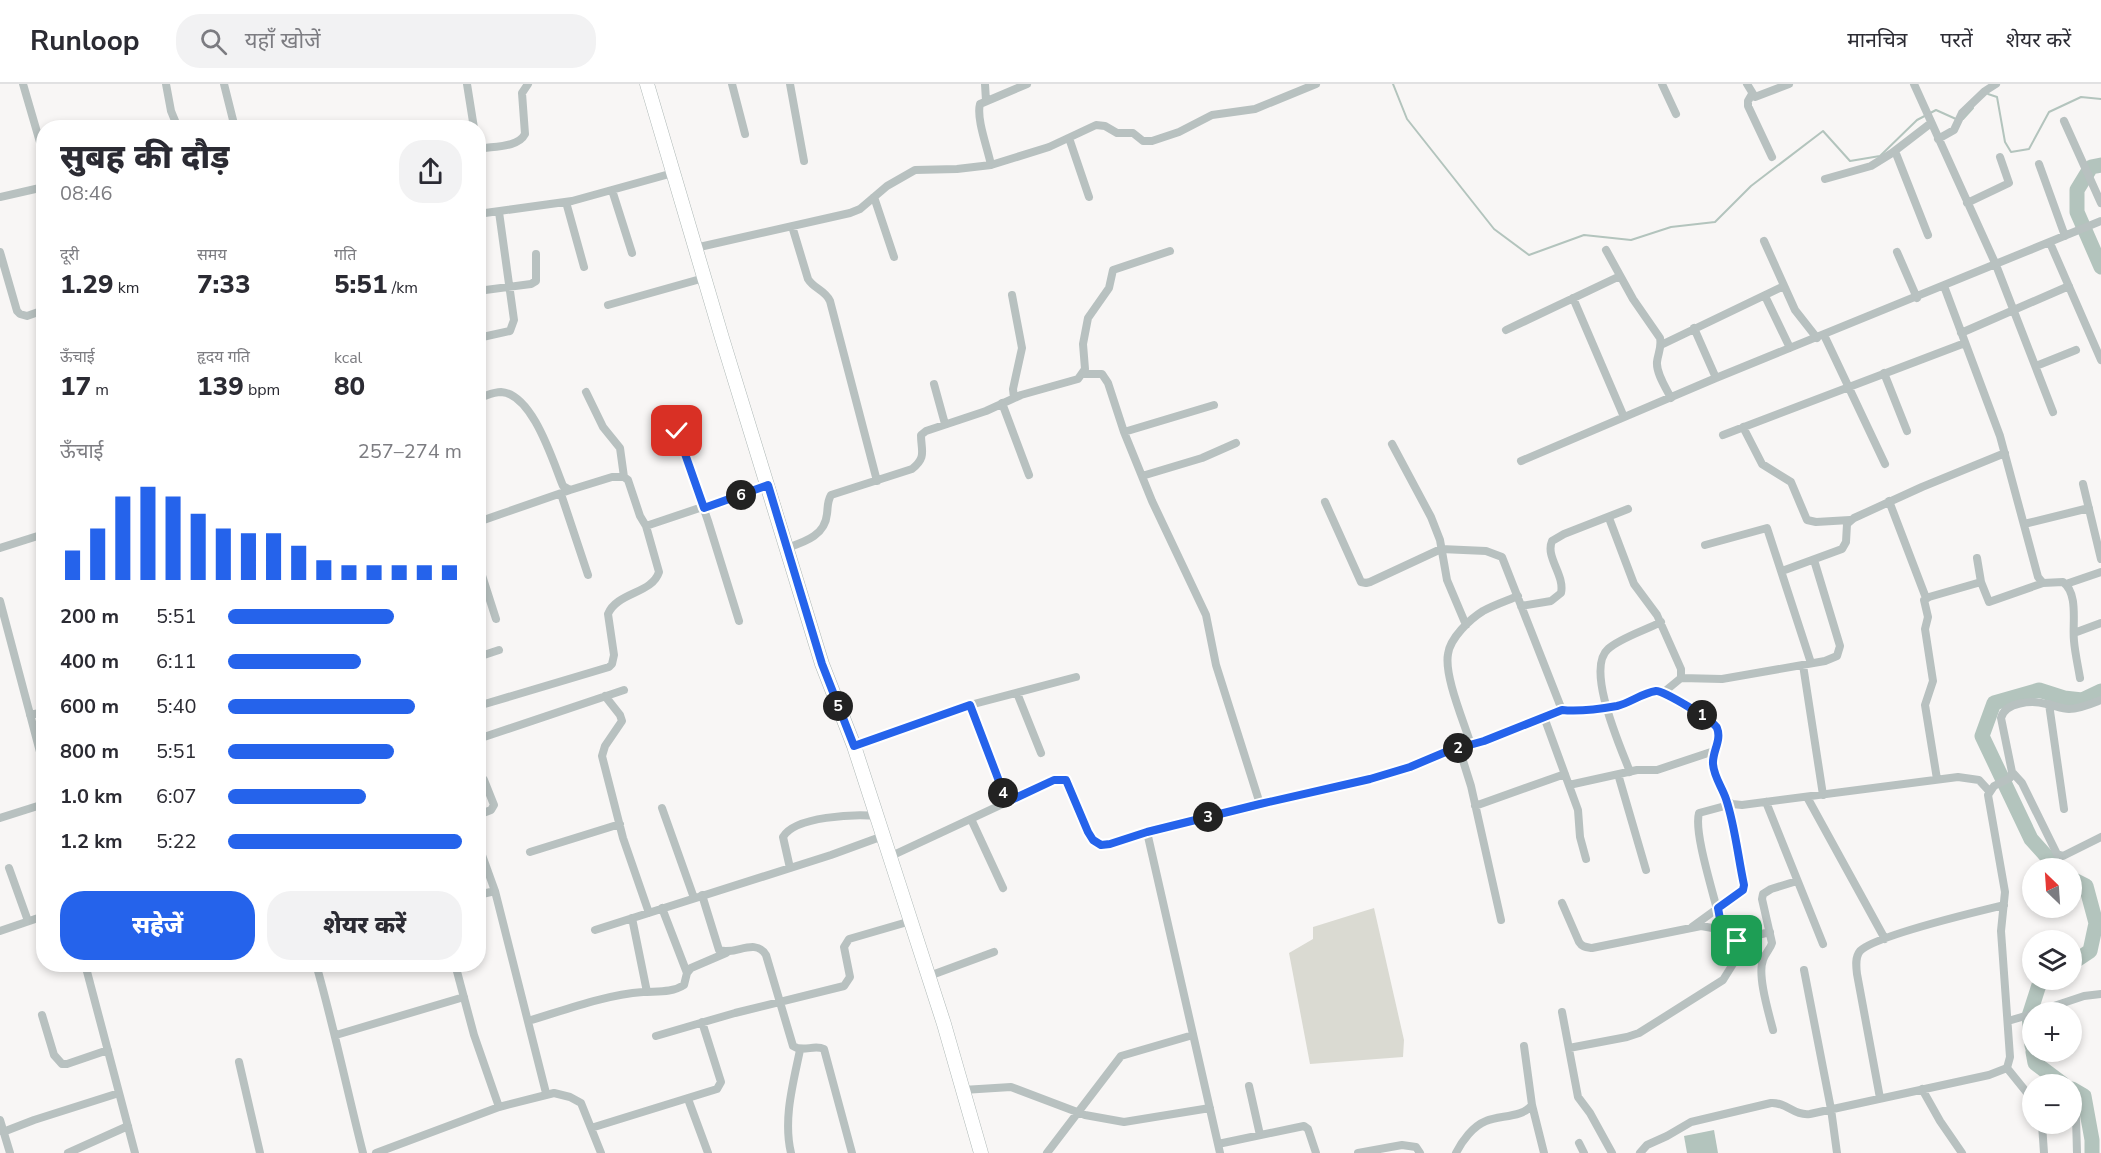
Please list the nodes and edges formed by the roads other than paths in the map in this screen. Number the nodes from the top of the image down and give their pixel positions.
1 (23, 84) edge
2 (166, 84) edge
3 (224, 84) edge
4 (467, 84) edge
5 (528, 84) edge
6 (647, 84) edge
7 (732, 84) edge
8 (790, 84) edge
9 (985, 84) edge
10 (1027, 84) edge
11 (1316, 84) edge
12 (1662, 84) edge
13 (1747, 84) edge
14 (1789, 84) edge
15 (1914, 84) edge
16 (1996, 84) edge
17 (1984, 87) edge
18 (1752, 94) junction
19 (986, 101) junction
20 (1676, 114) dead end
21 (1928, 117) junction
22 (175, 120) edge
23 (233, 120) edge
24 (473, 120) edge
25 (2064, 122) dead end
26 (36, 129) edge
27 (745, 134) dead end
28 (1070, 138) junction
29 (1938, 139) junction
30 (486, 148) edge
31 (1895, 151) junction
32 (1772, 157) dead end
33 (2000, 157) dead end
34 (804, 160) dead end
35 (2039, 164) dead end
36 (991, 165) junction
37 (673, 173) junction
38 (1825, 179) dead end
39 (36, 189) edge
40 (612, 190) junction
41 (874, 196) junction
42 (0, 197) edge
43 (1089, 197) dead end
44 (566, 202) junction
45 (1967, 202) junction
46 (2101, 203) edge
47 (499, 212) junction
48 (486, 213) edge
49 (2101, 222) edge
50 (792, 226) junction
51 (1928, 235) dead end
52 (2065, 237) junction
53 (1764, 241) dead end
54 (2050, 243) junction
55 (695, 248) junction
56 (1606, 250) dead end
57 (1170, 251) dead end
58 (0, 252) edge
59 (1897, 252) dead end
60 (632, 253) dead end
61 (536, 254) dead end
62 (894, 257) dead end
63 (1996, 265) junction
64 (584, 267) dead end
65 (1620, 276) junction
66 (704, 278) junction
67 (508, 285) junction
68 (1784, 286) junction
69 (1944, 286) junction
70 (2069, 286) junction
71 (486, 289) edge
72 (1012, 295) dead end
73 (1765, 296) junction
74 (1573, 298) junction
75 (1917, 298) junction
76 (608, 305) dead end
77 (2014, 311) junction
78 (36, 313) edge
79 (1694, 328) junction
80 (1506, 330) dead end
81 (1961, 333) junction
82 (1821, 336) junction
83 (486, 337) edge
84 (1965, 343) junction
85 (1662, 345) junction
86 (1790, 348) junction
87 (2076, 350) dead end
88 (2101, 360) edge
89 (2036, 366) junction
90 (1884, 373) junction
91 (1083, 374) junction
92 (1716, 378) junction
93 (934, 384) dead end
94 (1848, 386) junction
95 (586, 392) dead end
96 (486, 395) edge
97 (1014, 398) junction
98 (1671, 398) junction
99 (1002, 403) junction
100 (1214, 405) dead end
101 (2053, 412) dead end
102 (1624, 417) junction
103 (945, 424) junction
104 (1743, 427) junction
105 (1907, 430) dead end
106 (677, 431) dead end
107 (1124, 432) junction
108 (1723, 435) dead end
109 (1236, 443) dead end
110 (1392, 444) dead end
111 (2005, 453) junction
112 (1521, 461) dead end
113 (1885, 464) dead end
114 (1029, 476) dead end
115 (1142, 476) junction
116 (624, 477) junction
117 (877, 481) junction
118 (2083, 484) dead end
119 (768, 485) junction
120 (570, 490) junction
121 (561, 494) junction
122 (1889, 501) junction
123 (1325, 502) dead end
124 (704, 508) junction
125 (2088, 508) junction
126 (1628, 509) dead end
127 (1609, 518) junction
128 (486, 519) edge
129 (1850, 520) junction
130 (2024, 524) junction
131 (646, 526) junction
132 (36, 537) edge
133 (1705, 544) dead end
134 (0, 548) edge
135 (787, 548) junction
136 (1441, 549) junction
137 (1977, 558) dead end
138 (2101, 559) edge
139 (1814, 560) junction
140 (1782, 571) junction
141 (2101, 572) edge
142 (588, 575) dead end
143 (1981, 582) junction
144 (2043, 583) junction
145 (2066, 584) junction
146 (486, 588) edge
147 (1518, 596) junction
148 (1926, 598) junction
149 (0, 601) edge
150 (1521, 606) junction
151 (496, 619) dead end
152 (739, 621) dead end
153 (1661, 622) junction
154 (2101, 623) edge
155 (1466, 625) junction
156 (2074, 633) junction
157 (499, 650) dead end
158 (486, 654) edge
159 (1807, 664) junction
160 (1076, 677) dead end
161 (1681, 678) junction
162 (2080, 678) dead end
163 (624, 690) dead end
164 (1664, 692) junction
165 (1017, 693) junction
166 (605, 696) junction
167 (2101, 700) edge
168 (486, 704) edge
169 (2049, 704) junction
170 (970, 705) junction
171 (1606, 707) junction
172 (1562, 710) junction
173 (36, 714) edge
174 (30, 715) junction
175 (1544, 717) junction
176 (486, 736) edge
177 (36, 737) edge
178 (1471, 745) junction
179 (854, 746) junction
180 (1459, 748) junction
181 (1714, 751) junction
182 (1041, 753) dead end
183 (1630, 772) junction
184 (1565, 774) junction
185 (1618, 774) junction
186 (2011, 775) junction
187 (1937, 779) junction
188 (486, 785) edge
189 (1569, 785) junction
190 (1992, 789) junction
191 (1823, 795) junction
192 (1807, 797) junction
193 (1726, 799) junction
194 (1007, 802) junction
195 (1766, 802) junction
196 (1260, 804) junction
197 (1475, 806) junction
198 (36, 807) edge
199 (662, 808) dead end
200 (2064, 809) dead end
201 (486, 812) edge
202 (876, 816) junction
203 (0, 818) edge
204 (971, 819) junction
205 (620, 824) junction
206 (1147, 832) junction
207 (883, 836) junction
208 (2101, 837) edge
209 (530, 852) dead end
210 (889, 856) junction
211 (1586, 859) dead end
212 (486, 866) edge
213 (9, 868) dead end
214 (790, 868) junction
215 (1646, 870) dead end
216 (1797, 881) junction
217 (1003, 888) dead end
218 (495, 891) junction
219 (486, 893) edge
220 (698, 897) junction
221 (1562, 903) dead end
222 (2004, 905) junction
223 (662, 908) junction
224 (1718, 908) junction
225 (649, 913) junction
226 (36, 918) edge
227 (632, 918) junction
228 (1501, 920) dead end
229 (28, 921) junction
230 (911, 921) junction
231 (1691, 928) junction
232 (595, 930) dead end
233 (1722, 930) junction
234 (0, 931) edge
235 (1770, 932) junction
236 (1885, 939) junction
237 (1732, 941) junction
238 (1823, 944) dead end
239 (728, 952) junction
240 (994, 952) dead end
241 (1804, 970) dead end
242 (87, 972) edge
243 (318, 972) edge
244 (457, 972) edge
245 (687, 973) junction
246 (929, 976) junction
247 (647, 992) junction
248 (2101, 994) edge
249 (464, 998) junction
250 (781, 1002) junction
251 (2065, 1002) edge
252 (1562, 1012) dead end
253 (42, 1015) dead end
254 (2022, 1017) edge
255 (528, 1021) junction
256 (702, 1022) junction
257 (2008, 1022) junction
258 (1773, 1030) dead end
259 (336, 1035) junction
260 (1193, 1035) junction
261 (656, 1036) dead end
262 (1524, 1046) dead end
263 (1569, 1048) junction
264 (108, 1050) junction
265 (800, 1050) junction
266 (239, 1062) dead end
267 (2007, 1068) junction
268 (1249, 1086) dead end
269 (2022, 1087) edge
270 (1923, 1089) junction
271 (963, 1090) junction
272 (119, 1093) junction
273 (546, 1093) junction
274 (1880, 1098) junction
275 (688, 1099) junction
276 (1532, 1105) junction
277 (499, 1107) junction
278 (1210, 1108) junction
279 (1831, 1109) junction
280 (1080, 1113) junction
281 (0, 1120) edge
282 (128, 1126) junction
283 (591, 1128) junction
284 (3, 1132) junction
285 (2043, 1134) edge
286 (2077, 1134) edge
287 (1260, 1135) junction
288 (1580, 1143) dead end
289 (1219, 1149) edge
290 (10, 1153) edge
291 (68, 1153) edge
292 (135, 1153) edge
293 (261, 1153) edge
294 (363, 1153) edge
295 (376, 1153) edge
296 (601, 1153) edge
297 (708, 1153) edge
298 (791, 1153) edge
299 (852, 1153) edge
300 (981, 1153) edge
301 (1047, 1153) edge
302 (1316, 1153) edge
303 (1358, 1153) edge
304 (1420, 1153) edge
305 (1456, 1153) edge
306 (1544, 1153) edge
307 (1584, 1153) edge
308 (1612, 1153) edge
309 (1641, 1153) edge
310 (1837, 1153) edge
311 (1962, 1153) edge
312 (2044, 1153) edge
313 (2078, 1153) edge

1 - 26 street
2 - 22 street
3 - 23 street
4 - 24 street
5 - 30 street
6 - 37 main road
7 - 27 street
8 - 34 street
9 - 19 street
10 - 19 street
11 - 28 street
12 - 20 street
13 - 18 street
14 - 18 street
15 - 21 street
16 - 17 street
17 - 29 street
18 - 32 street
19 - 36 street
21 - 29 street
21 - 31 street
25 - 46 street
28 - 36 street
28 - 43 street
29 - 45 street
31 - 38 street
31 - 51 street
33 - 45 street
35 - 52 street
36 - 41 street
37 - 40 street
37 - 55 main road
39 - 42 street
40 - 44 street
40 - 60 street
41 - 50 street
41 - 62 street
44 - 47 street
44 - 64 street
45 - 63 street
47 - 48 street
47 - 67 street
49 - 52 street
50 - 55 street
50 - 117 street
52 - 54 street
53 - 68 street
54 - 63 street
54 - 70 street
55 - 66 main road
56 - 65 street
57 - 91 street
58 - 78 street
59 - 75 street
61 - 67 street
63 - 69 street
63 - 77 street
65 - 74 street
65 - 85 street
66 - 76 street
66 - 119 main road
67 - 71 street
67 - 83 street
68 - 73 street
68 - 82 street
69 - 75 street
69 - 81 street
70 - 77 street
70 - 88 street
72 - 97 street
73 - 79 street
73 - 86 street
74 - 80 street
74 - 102 street
75 - 82 street
77 - 81 street
77 - 89 street
79 - 85 street
79 - 92 street
81 - 84 street
82 - 86 street
82 - 94 street
84 - 90 street
84 - 111 street
85 - 98 street
86 - 92 street
87 - 89 street
89 - 101 street
90 - 94 street
90 - 105 street
91 - 97 street
91 - 107 street
92 - 98 street
93 - 103 street
94 - 104 street
94 - 113 street
95 - 116 street
96 - 120 street
97 - 99 street
98 - 102 street
99 - 103 street
99 - 114 street
100 - 107 street
102 - 112 street
103 - 117 street
104 - 108 street
104 - 129 street
106 - 124 street
107 - 115 street
109 - 115 street
110 - 136 street
111 - 122 street
111 - 130 street
115 - 196 street
116 - 120 street
116 - 131 street
117 - 135 street
118 - 125 street
119 - 124 street
119 - 135 main road
120 - 121 street
121 - 128 street
121 - 142 street
122 - 129 street
122 - 148 street
123 - 136 street
124 - 131 street
124 - 152 street
125 - 130 street
125 - 138 street
126 - 127 street
127 - 150 street
127 - 153 street
129 - 139 street
130 - 144 street
131 - 168 street
132 - 134 street
133 - 140 street
135 - 179 main road
136 - 147 street
136 - 155 street
137 - 143 street
139 - 140 street
139 - 159 street
140 - 159 street
141 - 145 street
143 - 144 street
143 - 148 street
144 - 145 street
145 - 156 street
146 - 151 street
147 - 150 street
147 - 155 street
148 - 187 street
149 - 174 street
150 - 172 street
153 - 161 street
153 - 171 street
154 - 156 street
155 - 178 street
156 - 162 street
157 - 158 street
159 - 161 street
159 - 191 street
160 - 165 street
161 - 164 street
163 - 166 street
164 - 171 street
164 - 181 street
165 - 170 street
165 - 182 street
166 - 176 street
166 - 205 street
167 - 169 street
169 - 186 street
169 - 200 street
170 - 179 street
170 - 194 street
171 - 172 street
171 - 183 street
172 - 175 street
173 - 174 street
174 - 177 street
175 - 178 street
175 - 184 street
178 - 180 street
179 - 202 main road
180 - 196 street
180 - 197 street
181 - 183 street
181 - 193 street
183 - 185 street
184 - 189 street
184 - 197 street
185 - 189 street
185 - 215 street
186 - 190 street
186 - 208 street
187 - 190 street
187 - 191 street
188 - 201 street
189 - 211 street
190 - 222 street
191 - 192 street
192 - 195 street
192 - 236 street
193 - 195 street
193 - 224 street
193 - 224 street
194 - 204 street
194 - 206 street
195 - 216 street
196 - 206 street
197 - 228 street
198 - 203 street
199 - 220 street
202 - 207 main road
202 - 214 street
204 - 210 street
204 - 217 street
205 - 209 street
205 - 225 street
206 - 260 street
207 - 210 main road
207 - 214 street
210 - 230 main road
212 - 218 street
213 - 229 street
214 - 220 street
216 - 235 street
216 - 238 street
218 - 219 street
218 - 255 street
220 - 223 street
220 - 239 street
221 - 231 street
222 - 236 street
222 - 257 street
223 - 225 street
223 - 245 street
224 - 231 street
224 - 233 street
225 - 227 street
226 - 229 street
227 - 232 street
227 - 247 street
229 - 234 street
230 - 246 main road
230 - 250 street
231 - 233 street
233 - 237 street
235 - 237 street
235 - 258 street
236 - 274 street
237 - 263 street
239 - 245 street
239 - 250 street
240 - 246 street
241 - 279 street
242 - 264 street
243 - 259 street
244 - 249 street
245 - 247 street
246 - 271 main road
247 - 255 street
248 - 251 street
249 - 259 street
249 - 277 street
250 - 256 street
250 - 265 street
252 - 263 street
253 - 264 street
254 - 257 street
255 - 273 street
256 - 261 street
256 - 275 street
257 - 267 street
259 - 294 street
260 - 278 street
260 - 280 street
262 - 276 street
263 - 308 street
264 - 272 street
265 - 298 street
265 - 299 street
266 - 293 street
267 - 269 street
267 - 270 street
268 - 287 street
270 - 274 street
270 - 311 street
271 - 280 street
271 - 300 main road
272 - 282 street
272 - 284 street
273 - 277 street
273 - 283 street
274 - 279 street
275 - 283 street
275 - 297 street
276 - 305 street
276 - 306 street
277 - 295 street
278 - 280 street
278 - 289 street
279 - 309 street
279 - 310 street
280 - 301 street
281 - 284 street
282 - 291 street
282 - 292 street
283 - 296 street
284 - 290 street
285 - 312 street
286 - 313 street
287 - 289 street
287 - 302 street
288 - 307 street
303 - 304 street

